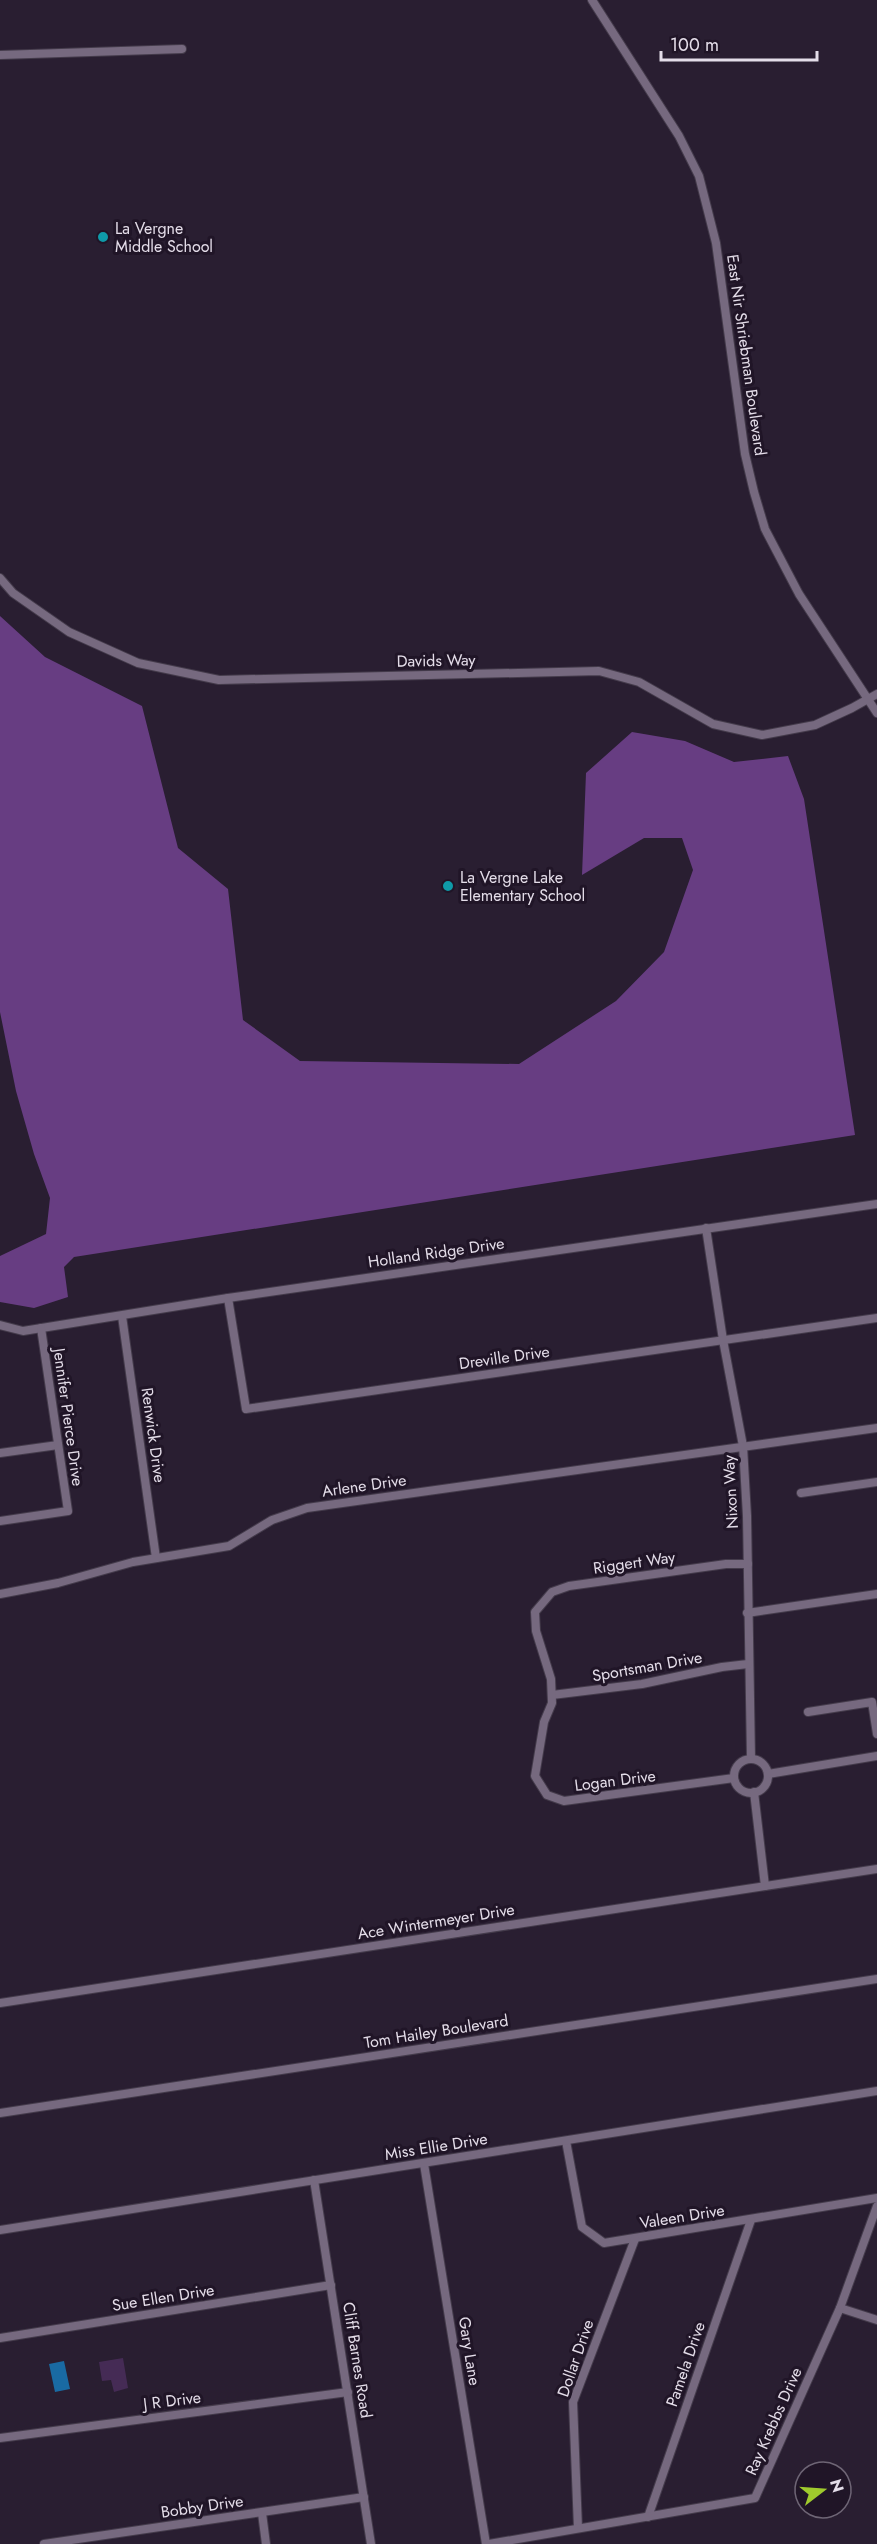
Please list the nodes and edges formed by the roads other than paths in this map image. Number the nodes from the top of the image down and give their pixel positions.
1 (592, 0) edge
2 (182, 49) dead end
3 (0, 55) edge
4 (0, 578) edge
5 (877, 694) edge
6 (868, 699) junction
7 (877, 713) edge
8 (877, 1204) edge
9 (706, 1228) junction
10 (228, 1298) junction
11 (122, 1316) junction
12 (877, 1318) edge
13 (0, 1325) edge
14 (41, 1328) junction
15 (723, 1340) junction
16 (877, 1428) edge
17 (58, 1445) junction
18 (743, 1446) junction
19 (0, 1453) edge
20 (877, 1482) edge
21 (801, 1493) dead end
22 (0, 1521) edge
23 (156, 1558) junction
24 (748, 1564) junction
25 (0, 1594) edge
26 (877, 1594) edge
27 (535, 1612) joint
28 (747, 1613) junction
29 (748, 1665) junction
30 (552, 1695) junction
31 (875, 1701) edge
32 (808, 1712) dead end
33 (877, 1734) edge
34 (877, 1756) edge
35 (751, 1758) junction
36 (768, 1774) junction
37 (734, 1778) junction
38 (754, 1792) junction
39 (877, 1869) edge
40 (765, 1886) junction
41 (877, 1979) edge
42 (0, 2002) edge
43 (877, 2091) edge
44 (0, 2113) edge
45 (566, 2141) junction
46 (424, 2164) junction
47 (314, 2180) junction
48 (877, 2198) edge
49 (877, 2206) edge
50 (751, 2220) junction
51 (0, 2230) edge
52 (635, 2239) junction
53 (331, 2285) junction
54 (840, 2308) junction
55 (877, 2320) edge
56 (0, 2338) edge
57 (348, 2392) junction
58 (0, 2438) edge
59 (364, 2497) junction
60 (261, 2513) junction
61 (648, 2517) junction
62 (578, 2528) junction
63 (44, 2544) edge
64 (266, 2544) edge
65 (371, 2544) edge
66 (488, 2544) edge

1 - 6 street, East Nir Shriebman Boulevard
2 - 3 street
4 - 6 street, Davids Way
5 - 6 street, Davids Way
6 - 7 street, East Nir Shriebman Boulevard
8 - 9 street, Holland Ridge Drive
9 - 10 street, Holland Ridge Drive
9 - 15 street, Nixon Way
10 - 11 street, Holland Ridge Drive
10 - 15 street, Dreville Drive
11 - 14 street, Holland Ridge Drive
11 - 23 street, Renwick Drive
12 - 15 street, Dreville Drive
13 - 14 street, Holland Ridge Drive
14 - 17 street, Jennifer Pierce Drive
15 - 18 street, Nixon Way
16 - 18 street, Arlene Drive
17 - 19 street
17 - 22 street, Jennifer Pierce Drive
18 - 23 street, Arlene Drive
18 - 24 street, Nixon Way
20 - 21 street
23 - 25 street, Arlene Drive
24 - 27 street, Riggert Way
24 - 28 street, Nixon Way
26 - 28 street
27 - 30 street, Logan Drive
28 - 29 street, Nixon Way
29 - 30 street, Sportsman Drive
29 - 35 street, Nixon Way
30 - 37 street, Logan Drive
31 - 32 street
31 - 33 street
34 - 36 street
35 - 36 street
35 - 37 street
36 - 38 street
37 - 38 street
38 - 40 street
39 - 40 street, Ace Wintermeyer Drive
40 - 42 street, Ace Wintermeyer Drive
41 - 44 street, Tom Hailey Boulevard
43 - 45 street, Miss Ellie Drive
45 - 46 street, Miss Ellie Drive
45 - 52 street, Valeen Drive
46 - 47 street, Miss Ellie Drive
46 - 66 street, Gary Lane
47 - 51 street, Miss Ellie Drive
47 - 53 street, Cliff Barnes Road
48 - 50 street, Valeen Drive
49 - 54 street, Ray Krebbs Drive
50 - 52 street, Valeen Drive
50 - 61 street, Pamela Drive
52 - 62 street, Dollar Drive
53 - 56 street, Sue Ellen Drive
53 - 57 street, Cliff Barnes Road
54 - 55 street
54 - 61 street, Ray Krebbs Drive
57 - 58 street, J R Drive
57 - 59 street, Cliff Barnes Road
59 - 60 street, Bobby Drive
59 - 65 street, Cliff Barnes Road
60 - 63 street, Bobby Drive
60 - 64 street
61 - 62 street, Ray Krebbs Drive
62 - 66 street, Ray Krebbs Drive

